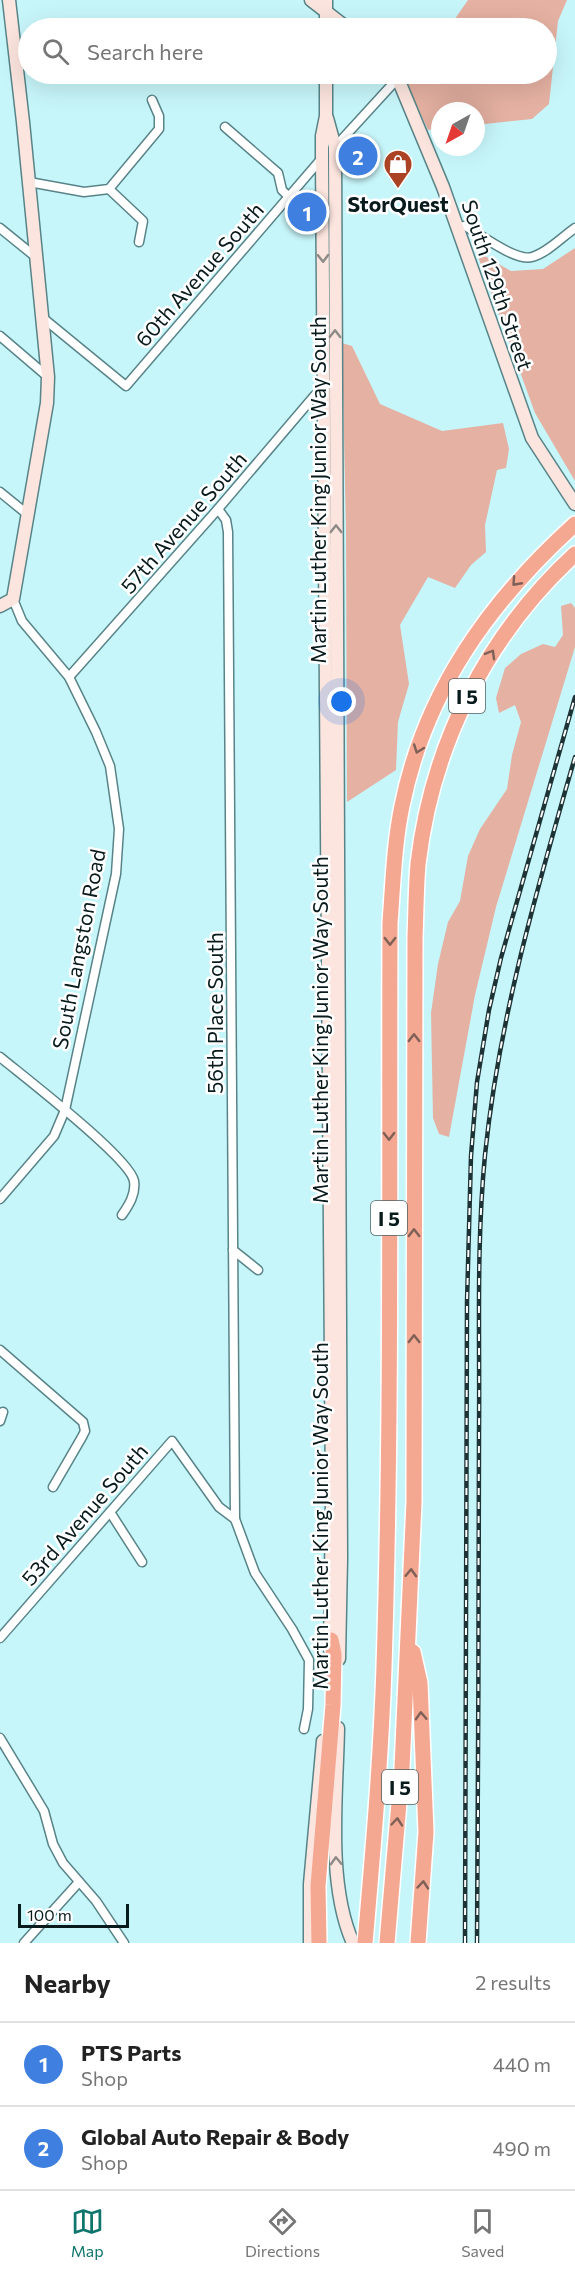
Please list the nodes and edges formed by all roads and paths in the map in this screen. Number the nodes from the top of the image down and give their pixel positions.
1 (9, 0) edge
2 (311, 0) edge
3 (326, 6) edge
4 (337, 18) edge
5 (18, 82) edge
6 (18, 84) edge
7 (326, 84) edge
8 (389, 84) edge
9 (401, 84) edge
10 (152, 100) dead end
11 (326, 116) junction
12 (225, 126) dead end
13 (334, 147) junction
14 (322, 158) junction
15 (29, 182) junction
16 (109, 189) junction
17 (289, 197) junction
18 (458, 227) junction
19 (0, 228) edge
20 (575, 228) edge
21 (140, 242) dead end
22 (37, 258) junction
23 (43, 318) junction
24 (0, 336) edge
25 (48, 377) junction
26 (324, 393) junction
27 (0, 492) edge
28 (575, 504) edge
29 (218, 509) junction
30 (27, 514) junction
31 (575, 524) edge
32 (575, 555) edge
33 (13, 599) junction
34 (0, 606) edge
35 (69, 677) junction
36 (0, 1057) edge
37 (65, 1110) junction
38 (0, 1199) edge
39 (122, 1215) dead end
40 (233, 1250) junction
41 (258, 1270) dead end
42 (0, 1350) edge
43 (3, 1412) dead end
44 (0, 1421) edge
45 (52, 1487) dead end
46 (110, 1512) junction
47 (235, 1519) junction
48 (142, 1562) dead end
49 (409, 1631) junction
50 (0, 1638) edge
51 (331, 1640) junction
52 (304, 1729) dead end
53 (0, 1738) edge
54 (79, 1882) junction
55 (24, 1943) edge
56 (124, 1943) edge
57 (310, 1943) edge
58 (319, 1943) edge
59 (353, 1943) edge
60 (365, 1943) edge
61 (387, 1943) edge
62 (418, 1943) edge

1 - 5 main road
2 - 3 main road
3 - 4 main road
6 - 15 main road
7 - 11 main road, Martin Luther King Junior Way South
8 - 13 street
9 - 18 main road, South 129th Street
10 - 16 street
11 - 13 main road, Martin Luther King Junior Way South
11 - 14 main road, Martin Luther King Junior Way South
12 - 17 street
59 -> 13 main road, Martin Luther King Junior Way South
14 - 17 street, 60th Avenue South
14 -> 26 main road, Martin Luther King Junior Way South
15 - 16 street
15 - 22 main road
16 - 21 street
17 - 23 street, 60th Avenue South
18 - 20 street
18 - 28 main road, South 129th Street
19 - 22 street
22 - 23 main road
23 - 25 main road
24 - 25 street
25 - 30 main road
26 - 29 street, 57th Avenue South
26 - 51 main road, Martin Luther King Junior Way South
27 - 30 street
29 - 35 street, 57th Avenue South
29 - 40 street, 56th Place South
30 - 33 main road
31 -> 60 highway, I 5
49 -> 32 highway, I 5
33 - 34 main road
33 - 35 street, South Langston Road
35 - 37 street, South Langston Road
36 - 37 street
37 - 38 street, South Langston Road
37 - 39 street
40 - 41 street
40 - 47 street, 56th Place South
42 - 45 street
43 - 44 street
46 - 47 street, 53rd Avenue South
46 - 48 street
46 - 50 street, 53rd Avenue South
47 - 52 street
61 -> 49 highway, I 5
62 -> 49 highway
51 - 57 main road, Martin Luther King Junior Way South
51 - 58 highway
53 - 54 street
54 - 55 street
54 - 56 street

